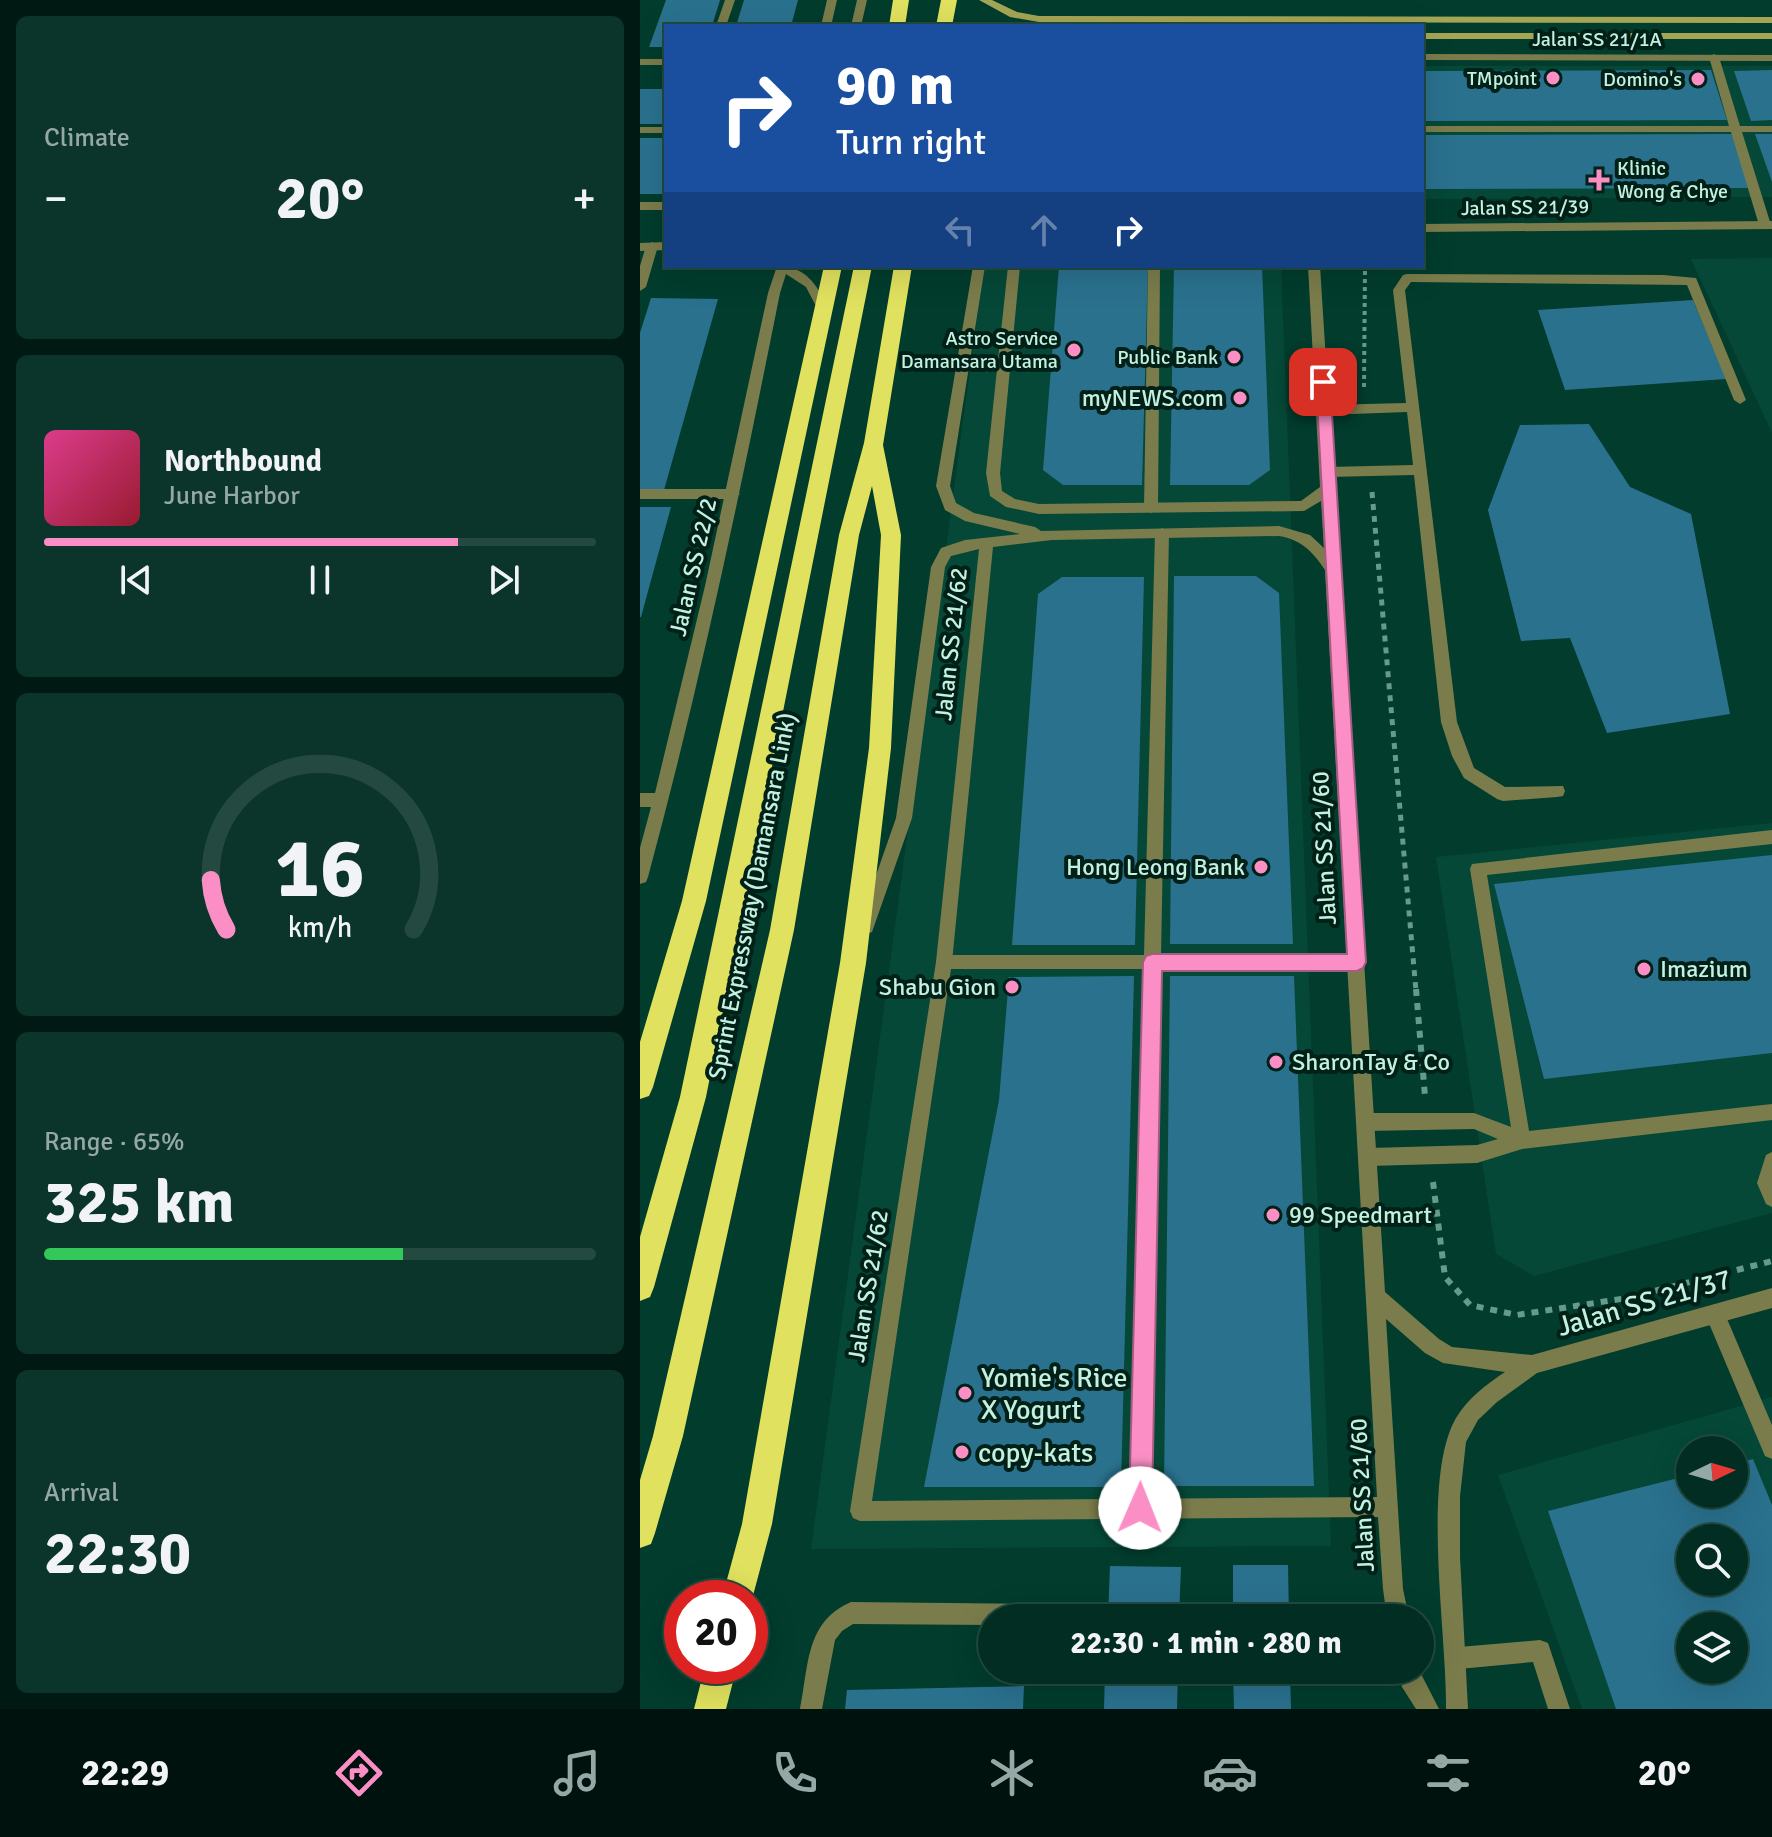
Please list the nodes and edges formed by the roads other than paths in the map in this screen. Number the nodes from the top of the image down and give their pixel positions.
1 (730, 0) edge
2 (832, 0) edge
3 (862, 0) edge
4 (901, 0) edge
5 (949, 0) edge
6 (984, 0) edge
7 (1772, 20) edge
8 (722, 24) edge
9 (826, 24) edge
10 (856, 24) edge
11 (897, 24) edge
12 (944, 24) edge
13 (1424, 36) edge
14 (1772, 36) edge
15 (1424, 57) edge
16 (1714, 57) junction
17 (1772, 58) edge
18 (640, 62) edge
19 (664, 62) edge
20 (1424, 129) edge
21 (1772, 129) edge
22 (640, 130) edge
23 (664, 130) edge
24 (1736, 130) junction
25 (640, 206) edge
26 (664, 206) edge
27 (1769, 225) edge
28 (1424, 228) edge
29 (653, 246) edge
30 (782, 268) edge
31 (786, 268) edge
32 (832, 268) edge
33 (863, 268) edge
34 (903, 268) edge
35 (979, 268) edge
36 (1014, 268) edge
37 (1154, 268) edge
38 (1316, 269) edge
39 (640, 287) edge
40 (822, 307) junction
41 (1740, 400) dead end
42 (1413, 407) junction
43 (1324, 410) junction
44 (874, 443) junction
45 (1421, 470) junction
46 (1328, 480) junction
47 (640, 494) edge
48 (733, 494) junction
49 (1151, 508) junction
50 (1162, 533) junction
51 (1052, 535) junction
52 (987, 542) junction
53 (1334, 573) junction
54 (1557, 791) dead end
55 (640, 800) edge
56 (662, 800) junction
57 (1772, 837) edge
58 (640, 877) edge
59 (944, 962) junction
60 (1152, 962) junction
61 (1357, 962) junction
62 (853, 963) junction
63 (640, 1087) edge
64 (1772, 1112) edge
65 (1366, 1122) junction
66 (1522, 1140) junction
67 (1369, 1157) junction
68 (1772, 1161) edge
69 (1772, 1198) edge
70 (640, 1287) edge
71 (1376, 1297) junction
72 (1772, 1298) edge
73 (1715, 1314) junction
74 (1532, 1365) junction
75 (1772, 1449) edge
76 (1389, 1507) junction
77 (1140, 1508) junction
78 (640, 1533) edge
79 (743, 1580) edge
80 (1396, 1604) edge
81 (978, 1614) edge
82 (1459, 1658) junction
83 (716, 1684) edge
84 (1413, 1684) edge
85 (710, 1709) edge
86 (811, 1709) edge
87 (1428, 1709) edge
88 (1457, 1709) edge
89 (1559, 1709) edge

1 - 8 street
2 - 9 street
3 - 10 street
4 - 11 highway
5 - 12 highway
6 - 7 street
13 - 14 street
15 - 16 street, Jalan SS 21/1A
16 - 17 street, Jalan SS 21/1A
16 - 24 street
18 - 19 street
20 - 24 street
21 - 24 street
22 - 23 street
24 - 27 street
25 - 26 street
27 - 28 street, Jalan SS 21/39
29 - 39 street
30 - 48 street, Jalan SS 22/2
31 - 40 street
32 - 40 highway
33 - 70 highway, Sprint Expressway (Damansara Link)
34 - 44 highway, Sprint Expressway (Damansara Link)
35 - 51 street
36 - 49 street
37 - 49 street
38 - 43 street, Jalan SS 21/60
40 - 63 highway
41 - 42 street
42 - 43 street
42 - 45 street
43 - 46 street, Jalan SS 21/60
44 - 62 highway
44 - 78 highway, Sprint Expressway (Damansara Link)
45 - 46 street
45 - 54 street
46 - 49 street
46 - 53 street, Jalan SS 21/60
47 - 48 street
48 - 56 street, Jalan SS 22/2
50 - 51 street
50 - 53 street
50 - 60 street
51 - 52 street
52 - 59 street, Jalan SS 21/62
52 - 62 street
53 - 61 street, Jalan SS 21/60
55 - 56 street
56 - 58 street, Jalan SS 22/2
57 - 66 street
59 - 60 street
59 - 77 street, Jalan SS 21/62
60 - 61 street
60 - 77 street
61 - 65 street, Jalan SS 21/60
62 - 79 highway
64 - 66 street
65 - 66 street
65 - 67 street, Jalan SS 21/60
66 - 67 street
67 - 71 street, Jalan SS 21/60
68 - 69 street
71 - 74 street, Jalan SS 21/37
71 - 76 street, Jalan SS 21/60
72 - 73 street, Jalan SS 21/37
73 - 74 street, Jalan SS 21/37
73 - 75 street
74 - 82 street, Jalan SS 21/37
76 - 77 street, Jalan SS 21/62
76 - 80 street, Jalan SS 21/60
81 - 86 street
82 - 88 street, Jalan SS 21/37
82 - 89 street
83 - 85 highway
84 - 87 street

